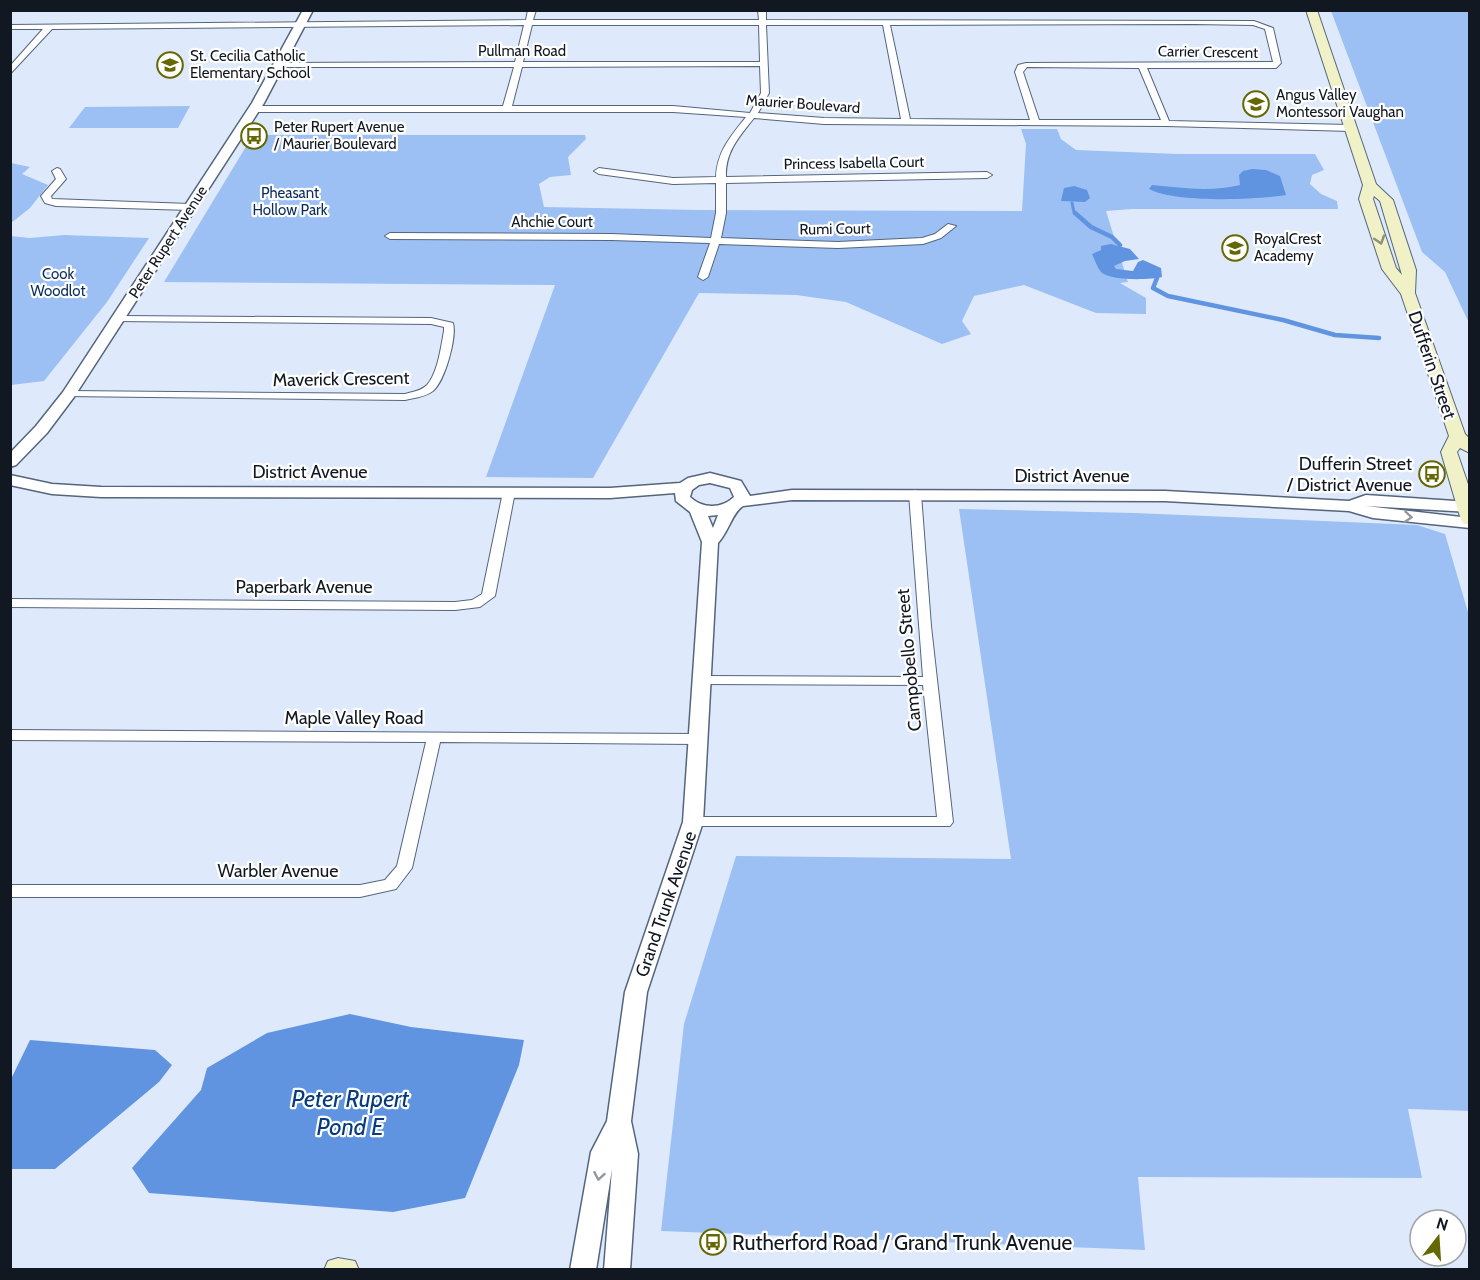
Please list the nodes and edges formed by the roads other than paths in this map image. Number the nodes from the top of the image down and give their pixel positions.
1 (308, 10) edge
2 (423, 10) edge
3 (532, 10) edge
4 (646, 10) edge
5 (762, 10) edge
6 (1094, 10) edge
7 (1311, 10) edge
8 (644, 22) junction
9 (762, 22) junction
10 (1099, 22) junction
11 (302, 23) junction
12 (418, 23) junction
13 (528, 23) junction
14 (886, 23) junction
15 (10, 27) edge
16 (49, 27) junction
17 (764, 64) junction
18 (1141, 64) junction
19 (280, 65) junction
20 (517, 65) junction
21 (10, 72) edge
22 (254, 109) junction
23 (507, 109) junction
24 (751, 114) junction
25 (906, 122) junction
26 (1035, 122) junction
27 (1166, 123) junction
28 (1352, 128) junction
29 (57, 171) dead end
30 (599, 171) dead end
31 (987, 175) dead end
32 (721, 180) junction
33 (190, 207) junction
34 (951, 226) dead end
35 (390, 236) dead end
36 (715, 242) junction
37 (703, 278) dead end
38 (118, 319) junction
39 (69, 394) junction
40 (1463, 442) edge
41 (10, 462) edge
42 (10, 480) edge
43 (509, 492) junction
44 (915, 494) junction
45 (688, 500) junction
46 (736, 500) junction
47 (1468, 514) edge
48 (710, 542) junction
49 (10, 603) edge
50 (701, 680) junction
51 (930, 681) junction
52 (10, 735) edge
53 (434, 738) junction
54 (698, 739) junction
55 (693, 822) junction
56 (10, 891) edge
57 (619, 1121) junction
58 (338, 1269) edge
59 (345, 1269) edge
60 (583, 1269) edge
61 (617, 1269) edge

1 - 11 street, Peter Rupert Avenue
2 - 12 street
3 - 13 street
4 - 8 street
5 - 9 street
6 - 10 street
7 - 28 main road, Dufferin Street
8 - 9 street, Carrier Crescent
8 - 13 street, Carrier Crescent
9 - 14 street, Carrier Crescent
9 - 17 street
10 - 14 street, Carrier Crescent
10 - 18 street, Carrier Crescent
11 - 12 street, Carrier Crescent
11 - 16 street, Carrier Crescent
11 - 19 street, Peter Rupert Avenue
12 - 13 street, Carrier Crescent
13 - 20 street
14 - 25 street
15 - 16 street, Carrier Crescent
16 - 21 street
17 - 20 street, Pullman Road
17 - 24 street
18 - 26 street, Carrier Crescent
18 - 27 street
19 - 20 street, Pullman Road
19 - 22 street, Peter Rupert Avenue
20 - 23 street
22 - 23 street, Maurier Boulevard
22 - 33 street, Peter Rupert Avenue
23 - 24 street, Maurier Boulevard
24 - 25 street, Maurier Boulevard
24 - 32 street
25 - 26 street, Maurier Boulevard
26 - 27 street, Maurier Boulevard
27 - 28 street, Maurier Boulevard
28 - 40 main road, Dufferin Street
29 - 33 street
30 - 32 street, Princess Isabella Court
31 - 32 street, Princess Isabella Court
32 - 36 street
33 - 38 street, Peter Rupert Avenue
34 - 36 street, Rumi Court
35 - 36 street, Ahchie Court
36 - 37 street
38 - 39 street, Peter Rupert Avenue
38 - 39 street, Maverick Crescent
39 - 41 street, Peter Rupert Avenue
40 - 47 main road, Dufferin Street
42 - 43 street, District Avenue
43 - 45 street, District Avenue
43 - 49 street, Paperbark Avenue
44 - 46 street, District Avenue
44 - 47 street, District Avenue
44 - 51 street, Campobello Street
45 - 46 street, District Avenue
45 - 46 street
45 - 48 street, Grand Trunk Avenue
46 - 48 street, Grand Trunk Avenue
48 - 50 street, Grand Trunk Avenue
50 - 51 street
50 - 54 street, Grand Trunk Avenue
51 - 55 street, Campobello Street
52 - 53 street, Maple Valley Road
53 - 54 street, Maple Valley Road
53 - 56 street, Warbler Avenue
54 - 55 street, Grand Trunk Avenue
55 - 57 street, Grand Trunk Avenue
57 -> 60 street, Grand Trunk Avenue
57 - 61 street, Grand Trunk Avenue
58 - 59 main road

